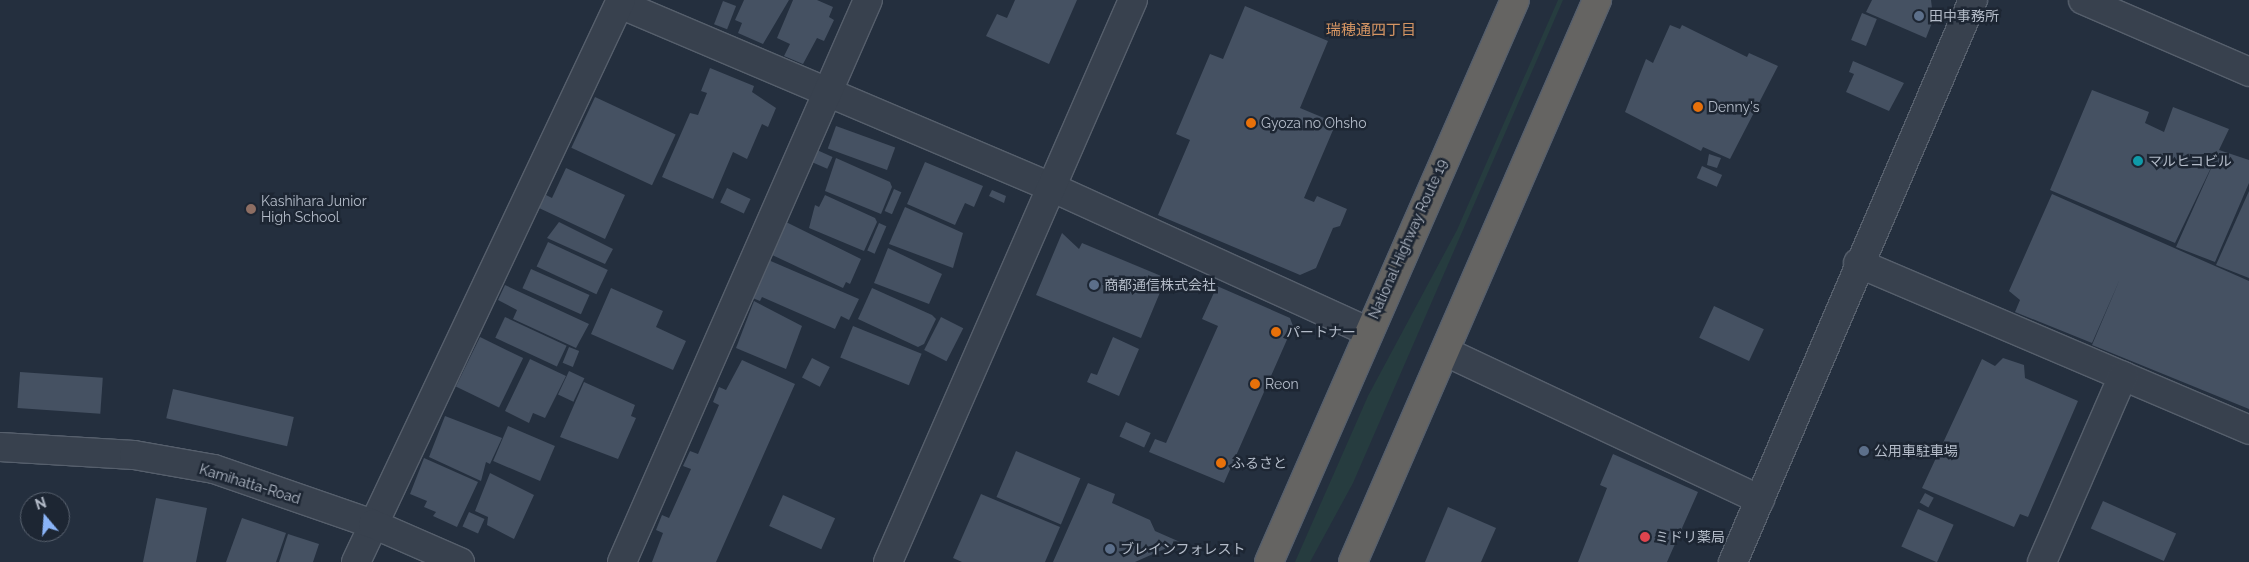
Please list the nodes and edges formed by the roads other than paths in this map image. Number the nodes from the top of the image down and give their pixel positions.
1 (868, 0) edge
2 (1134, 0) edge
3 (1515, 0) edge
4 (1597, 0) edge
5 (1973, 0) edge
6 (2083, 0) edge
7 (620, 2) edge
8 (2249, 72) edge
9 (829, 93) junction
10 (1051, 188) junction
11 (1858, 264) junction
12 (1367, 332) junction
13 (1446, 352) junction
14 (2123, 376) junction
15 (2249, 430) edge
16 (0, 448) edge
17 (1760, 500) junction
18 (373, 524) junction
19 (356, 562) edge
20 (460, 562) edge
21 (622, 562) edge
22 (888, 562) edge
23 (1269, 562) edge
24 (1353, 562) edge
25 (1733, 562) edge
26 (2042, 562) edge

1 - 9 street
2 - 10 street
3 - 12 highway, National Highway Route 19
4 - 13 highway
5 - 11 street
6 - 8 street
7 - 9 street
7 - 18 street
9 - 10 street
9 - 21 street
10 - 12 street
10 - 22 street
11 - 14 street
11 - 17 street
12 - 23 highway, National Highway Route 19
13 - 17 street
13 - 24 highway
14 - 15 street
14 - 26 street
16 - 18 street, Kamihatta-Road
17 - 25 street
18 - 19 street
18 - 20 street, Kamihatta-Road

